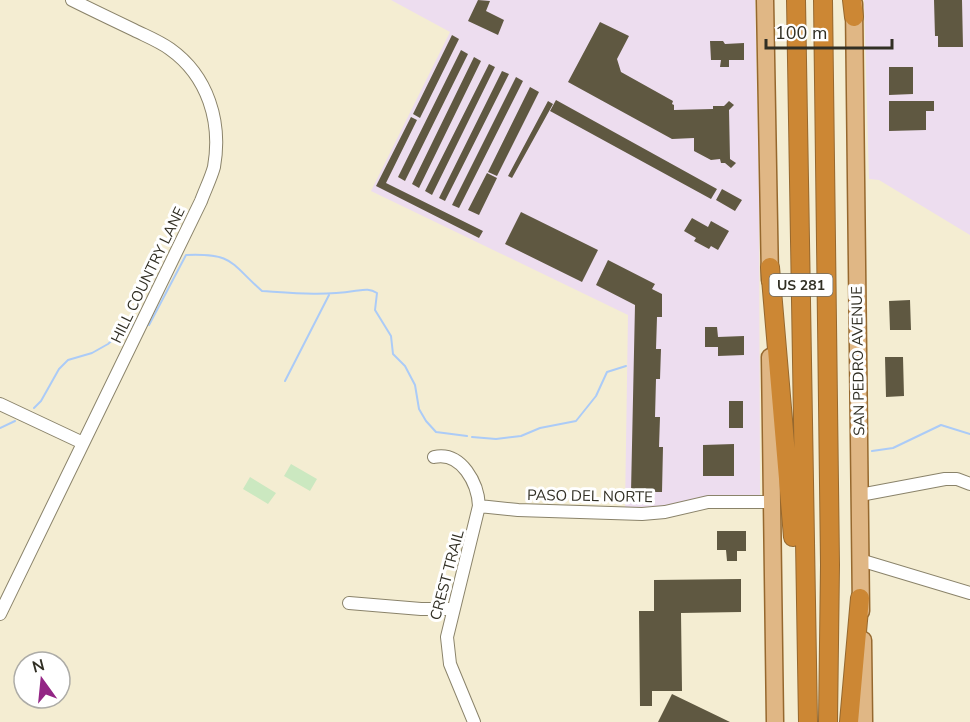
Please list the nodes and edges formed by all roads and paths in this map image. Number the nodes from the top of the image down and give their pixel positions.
1 (72, 0) edge
2 (765, 0) edge
3 (796, 0) edge
4 (823, 0) edge
5 (853, 6) edge
6 (770, 267) junction
7 (0, 404) edge
8 (84, 443) junction
9 (434, 457) dead end
10 (970, 484) edge
11 (860, 495) junction
12 (772, 502) junction
13 (479, 506) junction
14 (860, 560) junction
15 (970, 593) edge
16 (860, 598) junction
17 (349, 603) dead end
18 (453, 609) junction
19 (0, 614) edge
20 (474, 722) edge
21 (775, 722) edge
22 (807, 722) edge
23 (828, 722) edge
24 (849, 722) edge
25 (864, 722) edge

1 - 8 street, HILL COUNTRY LANE
2 - 6 main road
3 - 22 highway, US 281
4 - 23 highway, US 281
5 - 11 main road, SAN PEDRO AVENUE
6 - 12 main road
6 - 22 highway
7 - 8 street
8 - 19 street, HILL COUNTRY LANE
9 - 13 street, CREST TRAIL
10 - 11 street
11 - 14 main road, SAN PEDRO AVENUE
12 - 13 street, PASO DEL NORTE
12 - 21 main road
13 - 18 street, CREST TRAIL
14 - 15 street
14 - 16 main road, SAN PEDRO AVENUE
16 - 24 highway
16 - 25 main road, SAN PEDRO AVENUE
17 - 18 street
18 - 20 street, CREST TRAIL

